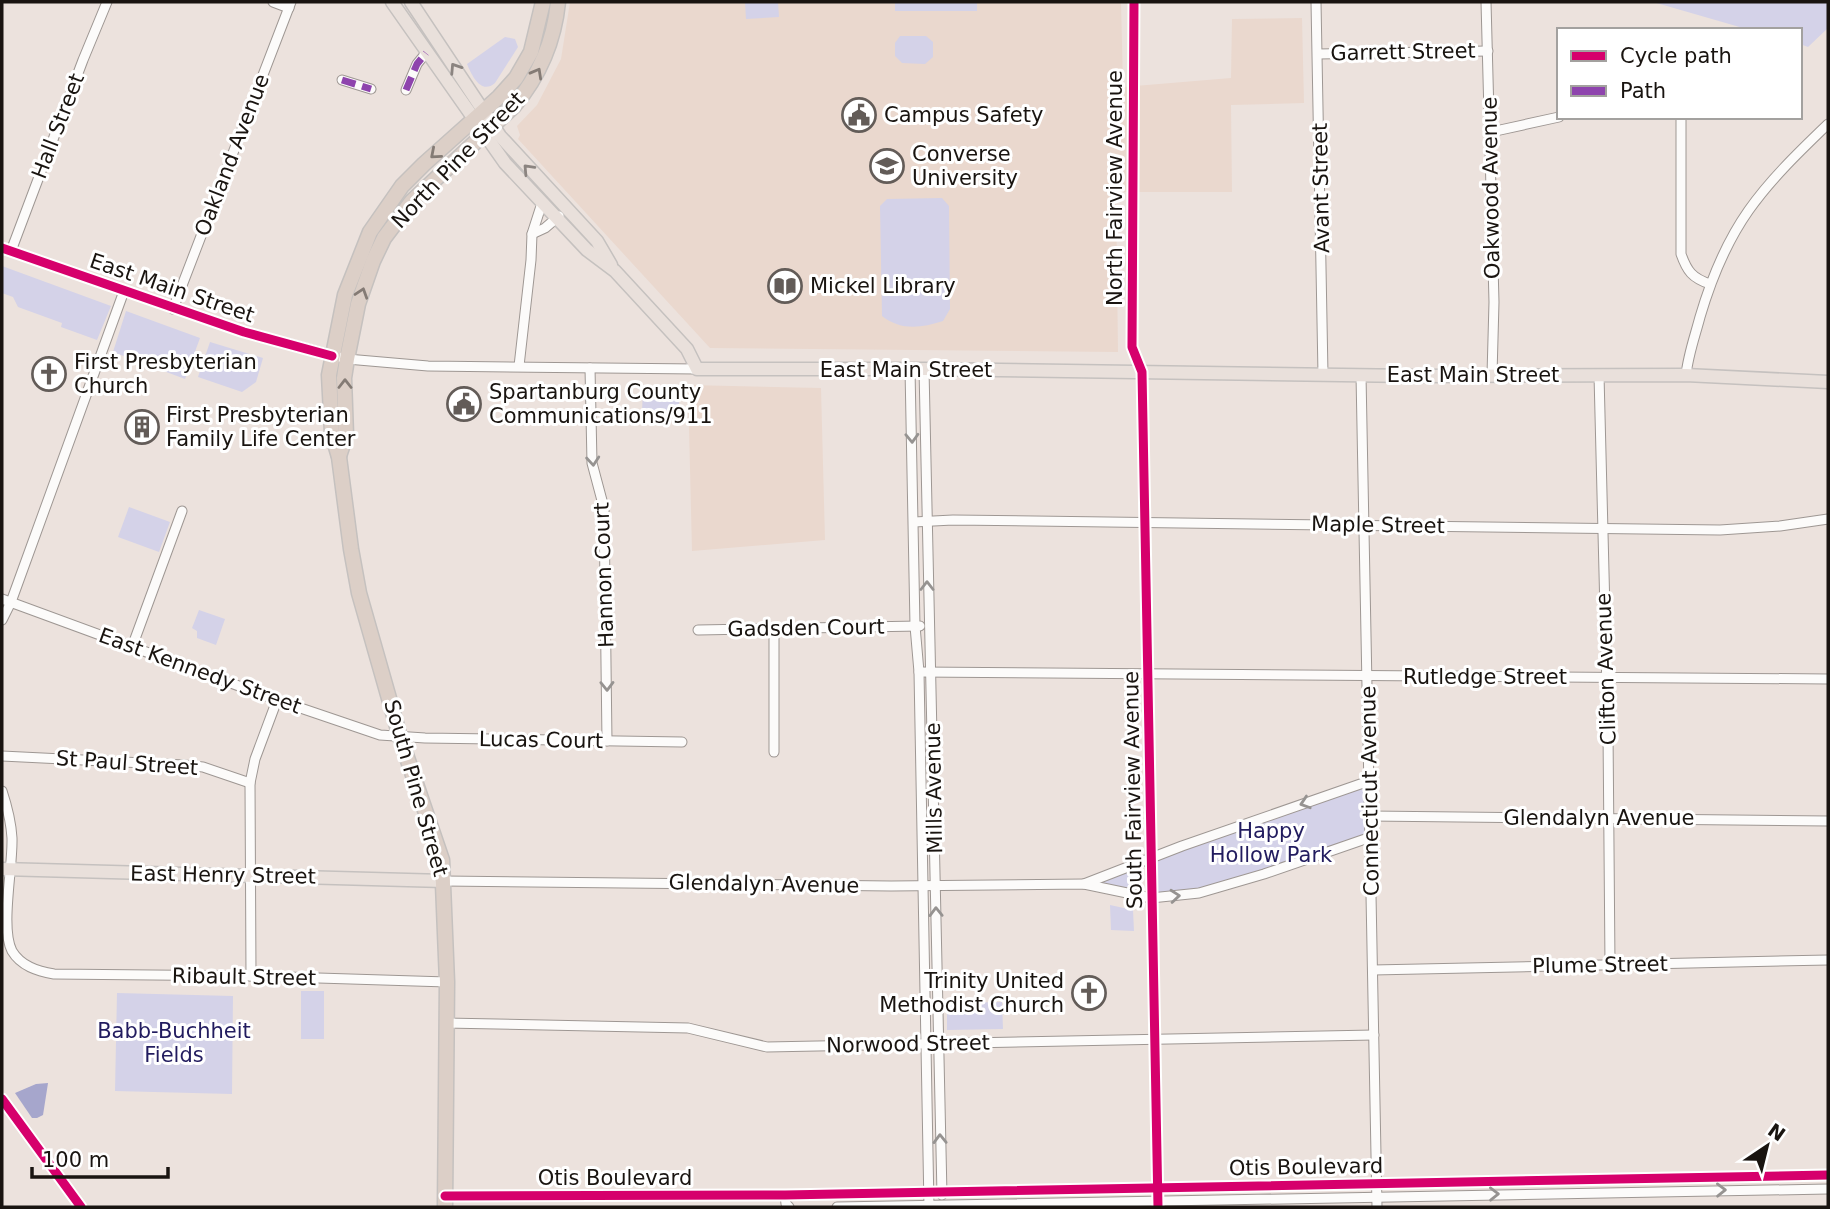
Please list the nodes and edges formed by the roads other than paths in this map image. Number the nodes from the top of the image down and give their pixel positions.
1 (107, 2) edge
2 (273, 2) edge
3 (391, 2) edge
4 (411, 2) edge
5 (543, 2) edge
6 (558, 2) edge
7 (1134, 2) edge
8 (1316, 2) edge
9 (1486, 2) edge
10 (290, 5) edge
11 (1488, 51) junction
12 (426, 53) junction
13 (1318, 54) junction
14 (342, 80) dead end
15 (371, 89) dead end
16 (406, 90) dead end
17 (479, 115) junction
18 (1557, 117) edge
19 (1681, 119) edge
20 (1828, 124) edge
21 (488, 129) junction
22 (1491, 132) junction
23 (542, 203) junction
24 (567, 210) junction
25 (556, 219) junction
26 (531, 234) junction
27 (6, 249) edge
28 (615, 271) junction
29 (1710, 285) junction
30 (124, 291) junction
31 (173, 309) junction
32 (340, 357) junction
33 (519, 366) junction
34 (590, 368) junction
35 (697, 369) junction
36 (910, 369) junction
37 (924, 369) junction
38 (1142, 372) junction
39 (1324, 374) junction
40 (1686, 374) junction
41 (1361, 375) junction
42 (1492, 375) junction
43 (1599, 375) junction
44 (1828, 382) edge
45 (181, 511) dead end
46 (1828, 519) edge
47 (914, 522) junction
48 (927, 522) junction
49 (1146, 523) junction
50 (1364, 525) junction
51 (1603, 529) junction
52 (6, 601) edge
53 (2, 620) edge
54 (915, 626) junction
55 (928, 626) junction
56 (698, 630) dead end
57 (774, 630) junction
58 (132, 647) junction
59 (919, 671) junction
60 (932, 672) junction
61 (1148, 674) junction
62 (1367, 676) junction
63 (1606, 678) junction
64 (1828, 680) edge
65 (276, 699) junction
66 (400, 737) junction
67 (607, 741) junction
68 (682, 742) dead end
69 (774, 752) dead end
70 (2, 755) edge
71 (1370, 781) junction
72 (250, 783) junction
73 (2, 791) edge
74 (1370, 816) junction
75 (1608, 817) junction
76 (1828, 821) edge
77 (1371, 837) junction
78 (1151, 858) junction
79 (6, 870) edge
80 (250, 876) junction
81 (444, 881) junction
82 (1084, 884) junction
83 (923, 886) junction
84 (936, 886) junction
85 (1152, 898) junction
86 (1828, 960) edge
87 (1610, 964) junction
88 (1373, 970) junction
89 (251, 976) junction
90 (447, 982) junction
91 (445, 1023) junction
92 (1374, 1035) junction
93 (1155, 1039) junction
94 (926, 1043) junction
95 (938, 1043) junction
96 (1828, 1175) edge
97 (1377, 1183) junction
98 (1158, 1188) junction
99 (1828, 1189) edge
100 (929, 1192) junction
101 (942, 1192) junction
102 (785, 1195) junction
103 (1377, 1196) junction
104 (445, 1202) edge
105 (1158, 1204) edge
106 (929, 1206) edge
107 (942, 1206) edge
108 (789, 1207) edge
109 (837, 1207) edge
110 (1377, 1207) edge

1 - 27 street, Hall Street
2 - 10 street
3 - 12 main road
17 -> 4 main road
5 - 17 highway, North Pine Street
21 -> 6 highway, North Pine Street
7 - 38 street, North Fairview Avenue
8 - 13 street, Avant Street
9 - 11 street, Oakwood Avenue
10 - 31 street, Oakland Avenue
11 - 13 street, Garrett Street
11 - 22 street, Oakwood Avenue
12 - 16 street
12 - 17 main road
13 - 39 street, Avant Street
14 - 15 street
17 - 21 main road
17 -> 32 highway, North Pine Street
18 - 22 street
19 - 29 street
20 - 29 street
21 - 23 main road
24 -> 21 main road
32 -> 21 highway, North Pine Street
22 - 42 street, Oakwood Avenue
23 - 25 main road
23 - 26 street
24 - 25 street
24 - 28 main road
25 - 26 street
25 - 28 main road
26 - 33 street
27 - 30 street, East Main Street
28 - 35 main road
29 - 40 street
30 - 31 street, East Main Street
30 - 52 street
31 - 32 street, East Main Street
32 - 33 street, East Main Street
32 - 66 highway, South Pine Street
33 - 34 street, East Main Street
34 - 35 street, East Main Street
34 -> 67 street, Hannon Court
35 - 36 main road, East Main Street
36 - 37 main road, East Main Street
36 -> 47 street, Mills Avenue
37 - 38 main road, East Main Street
37 - 48 street, Mills Avenue
38 - 39 main road, East Main Street
38 - 49 street, South Fairview Avenue
39 - 41 main road, East Main Street
40 - 43 main road, East Main Street
40 - 44 main road, East Main Street
41 - 42 main road, East Main Street
41 - 50 street, Connecticut Avenue
42 - 43 main road, East Main Street
43 - 51 street, Clifton Avenue
45 - 58 street
46 - 51 street, Maple Street
47 - 48 street, Maple Street
47 - 54 street, Mills Avenue
48 - 49 street, Maple Street
55 -> 48 street, Mills Avenue
49 - 50 street, Maple Street
49 - 61 street, South Fairview Avenue
50 - 51 street, Maple Street
50 - 62 street, Connecticut Avenue
51 - 63 street, Clifton Avenue
52 - 53 street
52 - 58 street, East Kennedy Street
54 - 55 street, Gadsden Court
54 - 57 street, Gadsden Court
54 - 59 street, Mills Avenue
55 - 60 street, Mills Avenue
56 - 57 street, Gadsden Court
57 - 69 street
58 - 65 street, East Kennedy Street
59 - 60 street, Rutledge Street
59 - 83 street, Mills Avenue
60 - 61 street, Rutledge Street
60 - 84 street, Mills Avenue
61 - 62 street, Rutledge Street
61 - 78 street, South Fairview Avenue
62 - 63 street, Rutledge Street
62 - 71 street, Connecticut Avenue
63 - 64 street, Rutledge Street
63 - 75 street, Clifton Avenue
65 - 66 street, East Kennedy Street
65 - 72 street
66 - 67 street, Lucas Court
66 - 81 highway, South Pine Street
67 - 68 street, Lucas Court
70 - 72 street, St Paul Street
71 - 74 street, Connecticut Avenue
71 -> 78 street, Glendalyn Avenue
72 - 80 street
73 - 79 street
74 - 75 street, Glendalyn Avenue
74 - 77 street, Connecticut Avenue
75 - 76 street, Glendalyn Avenue
75 - 87 street, Clifton Avenue
85 -> 77 street, Glendalyn Avenue
77 - 88 street, Connecticut Avenue
78 - 82 street, Glendalyn Avenue
78 - 85 street, South Fairview Avenue
79 - 80 main road, East Henry Street
79 - 89 street, Ribault Street
80 - 81 main road, East Henry Street
80 - 89 street
81 - 83 street, Glendalyn Avenue
81 - 90 highway, South Pine Street
82 - 84 street, Glendalyn Avenue
82 - 85 street, Glendalyn Avenue
83 - 84 street, Glendalyn Avenue
83 - 94 street, Mills Avenue
95 -> 84 street, Mills Avenue
85 - 93 street, South Fairview Avenue
86 - 87 street, Plume Street
87 - 88 street, Plume Street
88 - 92 street, Connecticut Avenue
89 - 90 street, Ribault Street
90 - 91 highway, South Pine Street
91 - 94 street, Norwood Street
91 - 104 highway, South Pine Street
92 - 93 street, Norwood Street
92 - 97 street, Connecticut Avenue
93 - 95 street, Norwood Street
93 - 98 street, South Fairview Avenue
94 - 95 street, Norwood Street
94 - 100 street, Mills Avenue
101 -> 95 street, Mills Avenue
96 - 97 street, Otis Boulevard
97 - 98 street, Otis Boulevard
97 - 103 street, Connecticut Avenue
98 - 101 street, Otis Boulevard
98 - 105 street, South Fairview Avenue
103 -> 99 street, Otis Boulevard
100 - 101 street, Otis Boulevard
100 - 102 street, Otis Boulevard
100 - 106 street, Mills Avenue
101 - 107 street, Mills Avenue
102 - 104 street, Otis Boulevard
102 - 108 street
103 - 105 street, Otis Boulevard
103 - 110 street, Connecticut Avenue
105 - 107 street, Otis Boulevard
106 - 107 street, Otis Boulevard
106 - 109 street, Otis Boulevard

